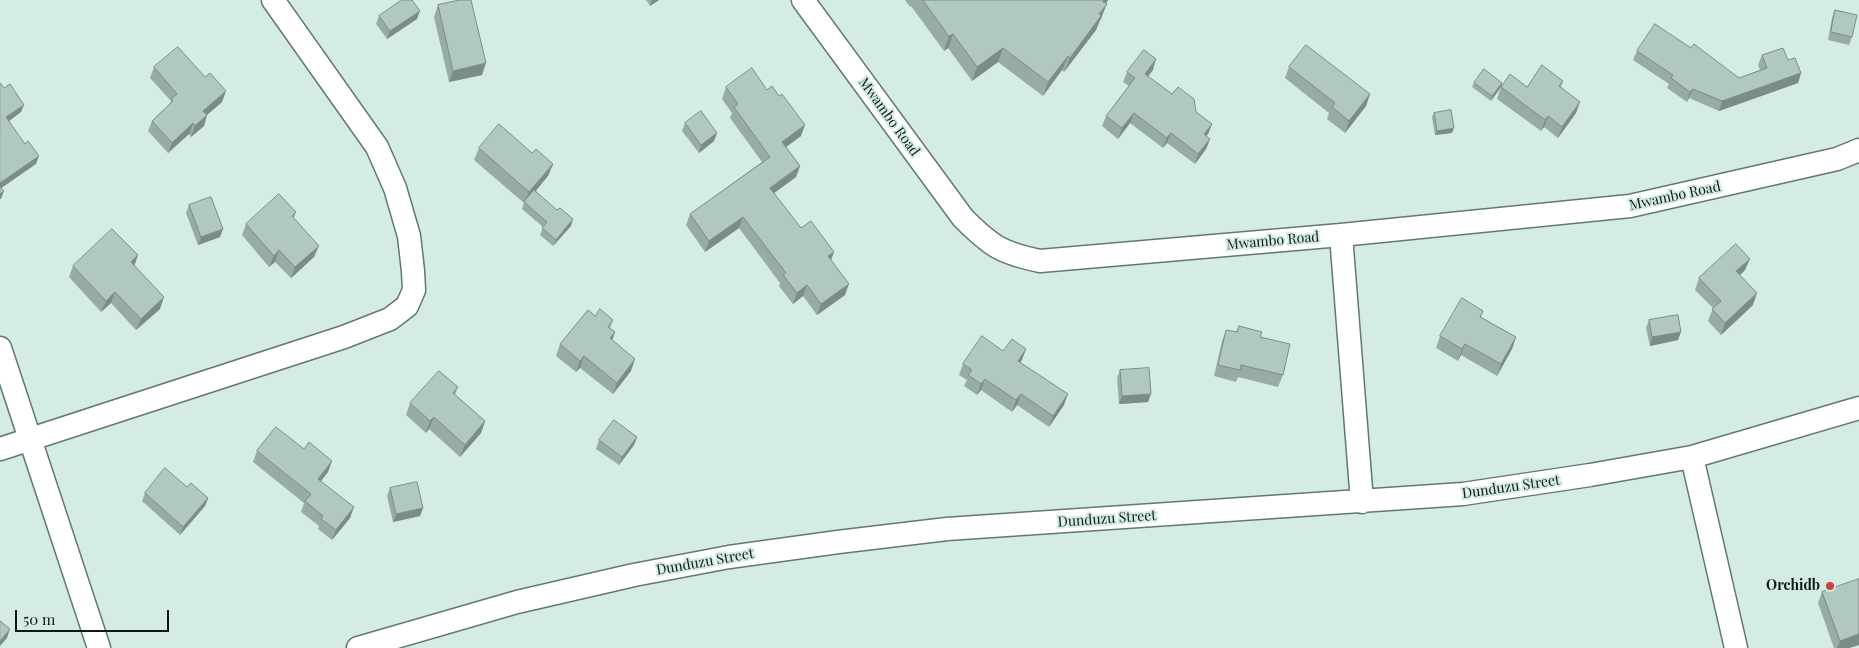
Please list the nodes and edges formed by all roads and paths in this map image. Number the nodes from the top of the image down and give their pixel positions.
1 (272, 0) edge
2 (803, 0) edge
3 (1859, 150) edge
4 (1341, 235) junction
5 (0, 348) edge
6 (1859, 408) edge
7 (31, 438) junction
8 (0, 449) edge
9 (1692, 457) junction
10 (1362, 502) junction
11 (99, 648) edge
12 (358, 648) edge
13 (1736, 648) edge

1 - 7 street
2 - 4 street, Mwambo Road
3 - 4 street, Mwambo Road
4 - 10 street
5 - 7 street
6 - 9 street, Dunduzu Street
7 - 8 street
7 - 11 street
9 - 10 street, Dunduzu Street
9 - 13 street
10 - 12 street, Dunduzu Street

